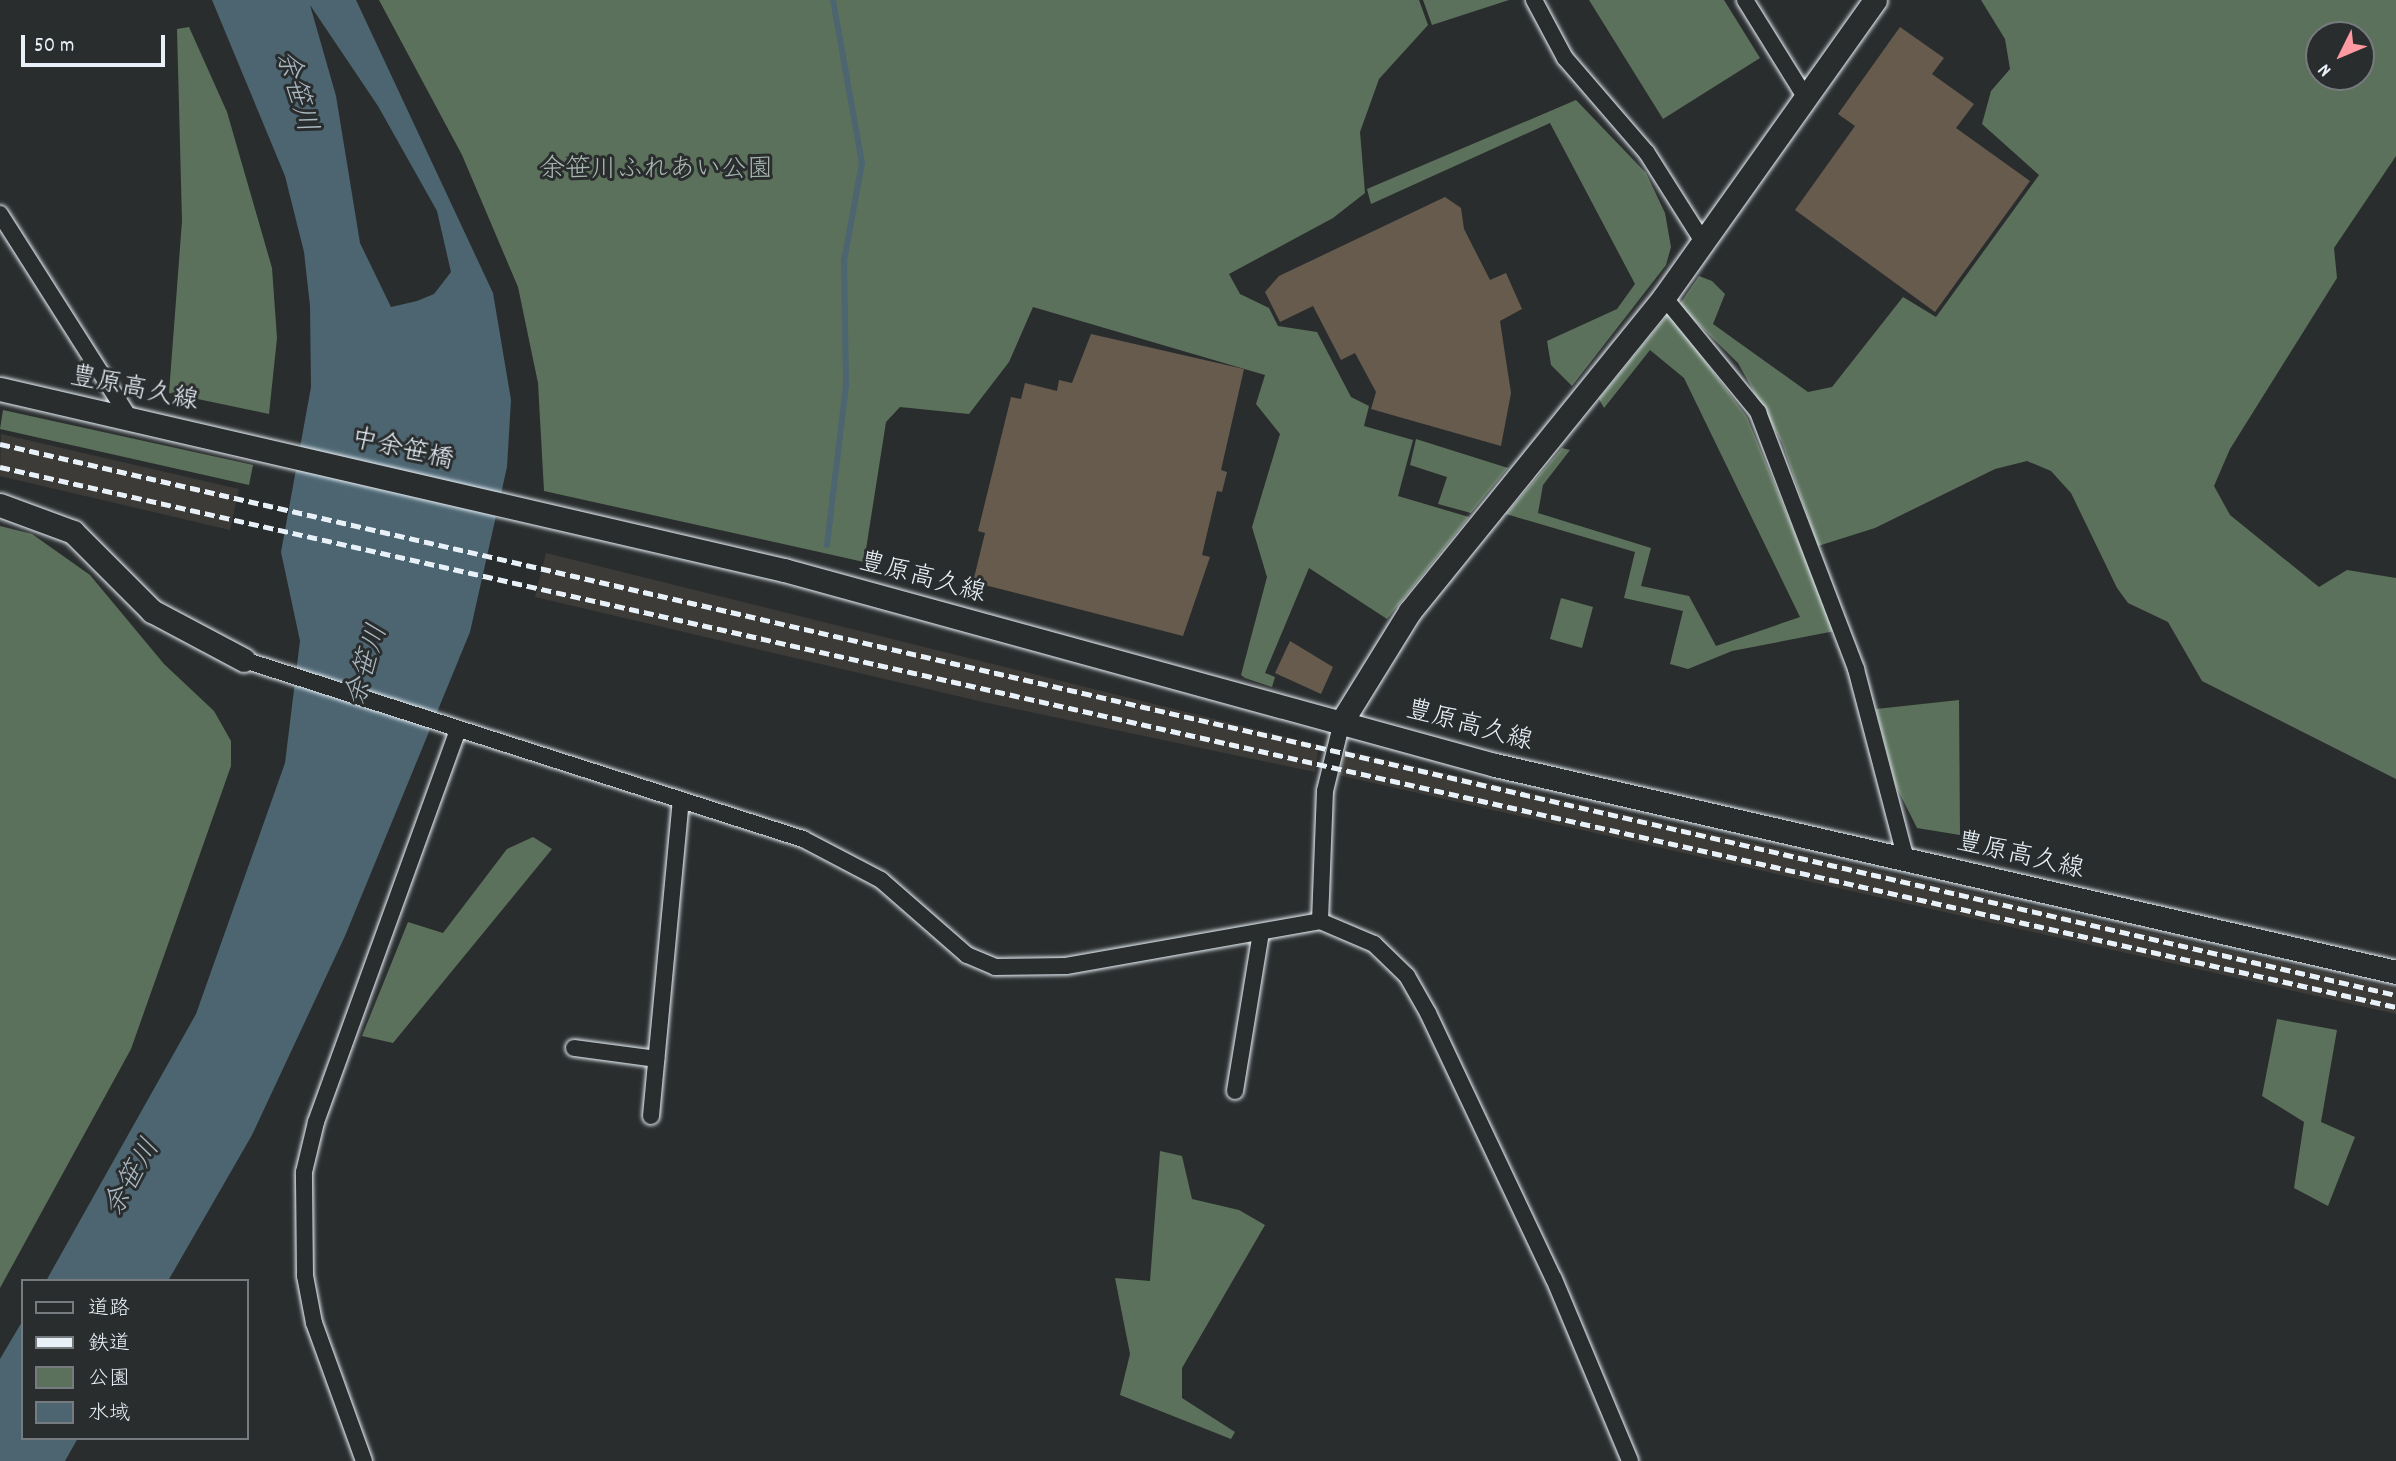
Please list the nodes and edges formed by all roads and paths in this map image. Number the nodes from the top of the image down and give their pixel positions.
1 (1534, 0) edge
2 (1745, 0) edge
3 (1875, 0) edge
4 (1807, 100) junction
5 (0, 214) edge
6 (1704, 243) junction
7 (1664, 298) junction
8 (0, 389) edge
9 (130, 417) junction
10 (256, 446) joint
11 (0, 505) edge
12 (535, 512) joint
13 (243, 660) joint
14 (1342, 721) junction
15 (458, 730) junction
16 (681, 800) junction
17 (1906, 859) junction
18 (1320, 921) junction
19 (1261, 932) junction
20 (2396, 972) edge
21 (574, 1048) dead end
22 (656, 1059) junction
23 (1235, 1091) dead end
24 (651, 1116) dead end
25 (364, 1461) edge
26 (1630, 1461) edge

1 - 6 street
2 - 4 street
3 - 4 main road
4 - 6 main road
5 - 9 street
6 - 7 main road
7 - 14 main road
7 - 17 street
8 - 9 main road, 豊原高久線
9 - 10 main road, 豊原高久線
10 - 12 main road, 中余笹橋
11 - 13 main road
12 - 14 main road, 豊原高久線
13 - 15 street
14 - 17 main road, 豊原高久線
14 - 18 street
15 - 16 street
15 - 25 street
16 - 19 street
16 - 22 street
17 - 20 main road, 豊原高久線
18 - 19 street
18 - 26 street
19 - 23 street
21 - 22 street
22 - 24 street

